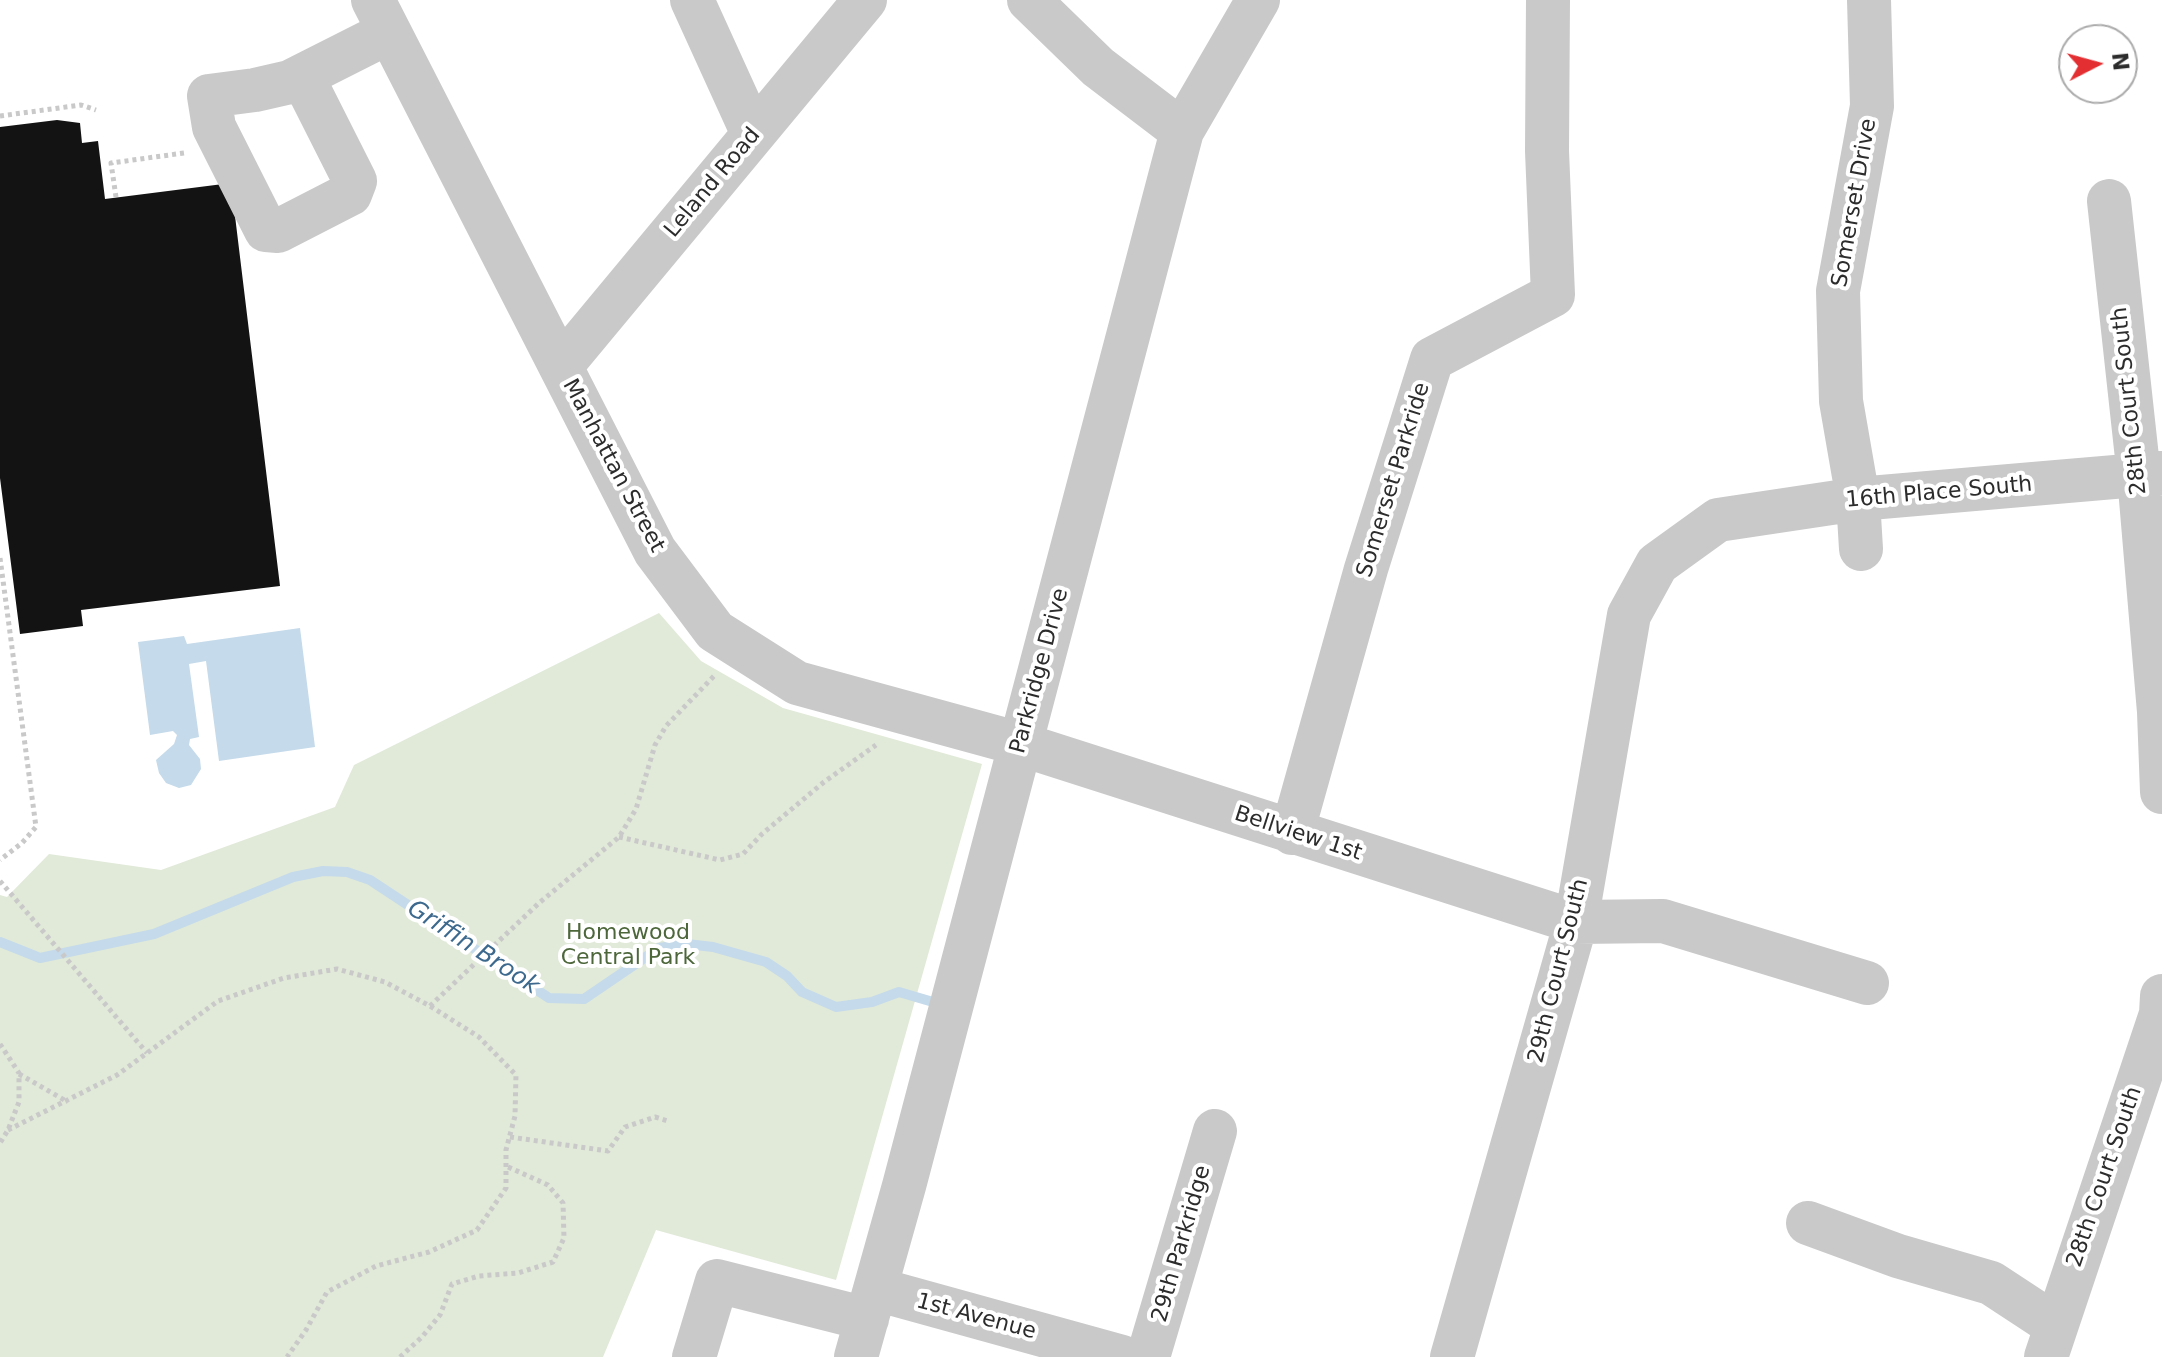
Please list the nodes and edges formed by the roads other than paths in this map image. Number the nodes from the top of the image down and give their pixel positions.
1 (692, 0) edge
2 (865, 0) edge
3 (1029, 0) edge
4 (1258, 0) edge
5 (1548, 0) edge
6 (1869, 0) edge
7 (381, 16) edge
8 (302, 76) junction
9 (1182, 131) junction
10 (753, 134) junction
11 (2109, 201) dead end
12 (561, 366) junction
13 (2150, 475) edge
14 (1858, 499) junction
15 (1718, 520) joint
16 (1861, 549) dead end
17 (1020, 744) junction
18 (2162, 792) edge
19 (1292, 833) junction
20 (1576, 922) junction
21 (1867, 983) dead end
22 (2162, 996) edge
23 (1215, 1131) dead end
24 (1808, 1223) dead end
25 (866, 1322) edge
26 (2051, 1341) edge
27 (694, 1357) edge
28 (1122, 1357) edge
29 (1148, 1357) edge
30 (1452, 1357) edge

1 - 10 street
2 - 10 street, Leland Road
3 - 9 street
4 - 9 street, Parkridge Drive
5 - 19 street, Somerset Parkride
6 - 14 street, Somerset Drive
7 - 8 street
7 - 12 street, Manhattan Street
8 - 8 street
9 - 17 street, Parkridge Drive
10 - 12 street, Leland Road
11 - 13 street, 28th Court South
12 - 17 street, Manhattan Street
13 - 14 street, 16th Place South
13 - 18 street, 28th Court South
14 - 15 street, 16th Place South
14 - 16 street, Somerset Drive
15 - 20 street, 29th Court South
17 - 19 street, Bellview 1st
17 - 25 street, Parkridge Drive
19 - 20 street, Bellview 1st
20 - 21 street
20 - 30 street, 29th Court South
22 - 26 street, 28th Court South
23 - 29 street, 29th Parkridge
24 - 26 street
25 - 27 street, 1st Avenue
25 - 28 street, 1st Avenue

